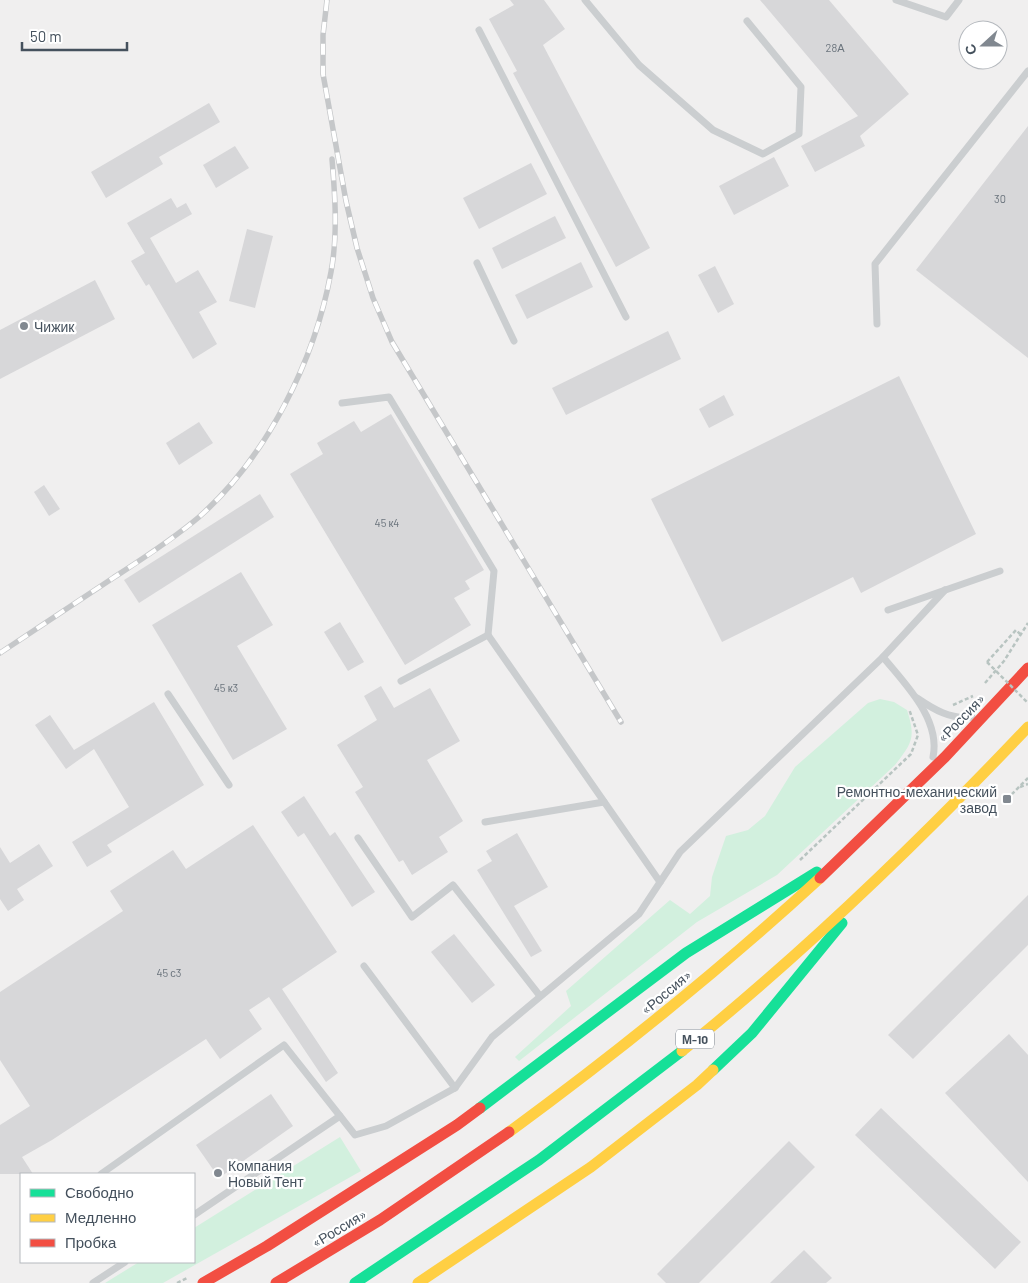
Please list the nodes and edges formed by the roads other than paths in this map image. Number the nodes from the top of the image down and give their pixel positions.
1 (585, 0) edge
2 (896, 0) edge
3 (959, 0) edge
4 (747, 21) dead end
5 (478, 30) dead end
6 (1028, 71) edge
7 (477, 263) dead end
8 (626, 318) dead end
9 (877, 324) dead end
10 (514, 341) dead end
11 (342, 403) dead end
12 (1000, 571) dead end
13 (945, 590) junction
14 (888, 610) dead end
15 (488, 635) junction
16 (883, 657) junction
17 (1028, 668) edge
18 (401, 681) dead end
19 (168, 694) dead end
20 (913, 695) junction
21 (986, 715) junction
22 (1028, 727) edge
23 (930, 771) junction
24 (229, 786) dead end
25 (604, 802) junction
26 (485, 822) dead end
27 (358, 838) dead end
28 (842, 857) junction
29 (660, 882) junction
30 (868, 887) junction
31 (364, 966) dead end
32 (540, 996) junction
33 (455, 1088) junction
34 (340, 1116) junction
35 (102, 1173) edge
36 (195, 1214) edge
37 (123, 1263) edge
38 (93, 1283) edge
39 (203, 1283) edge
40 (276, 1283) edge
41 (355, 1283) edge
42 (418, 1283) edge

1 - 4 lane
2 - 3 lane
5 - 8 lane
6 - 9 lane
7 - 10 lane
11 - 15 lane
12 - 13 lane
13 - 14 lane
13 - 16 lane
15 - 18 lane
15 - 25 lane
16 - 20 lane
16 - 29 lane
17 - 21 main road, «Россия» / М-10
19 - 24 lane
20 - 21 lane
20 - 23 lane
21 - 23 main road, «Россия» / М-10
22 - 30 main road, М-10
23 - 28 main road, «Россия» / М-10
25 - 26 lane
25 - 29 lane
27 - 32 lane
28 - 39 main road
28 - 40 main road, «Россия» / М-10
29 - 32 lane
30 - 41 main road, М-10
30 - 42 main road
31 - 33 lane
32 - 33 lane
33 - 34 lane
34 - 35 lane
34 - 36 lane
37 - 38 lane

